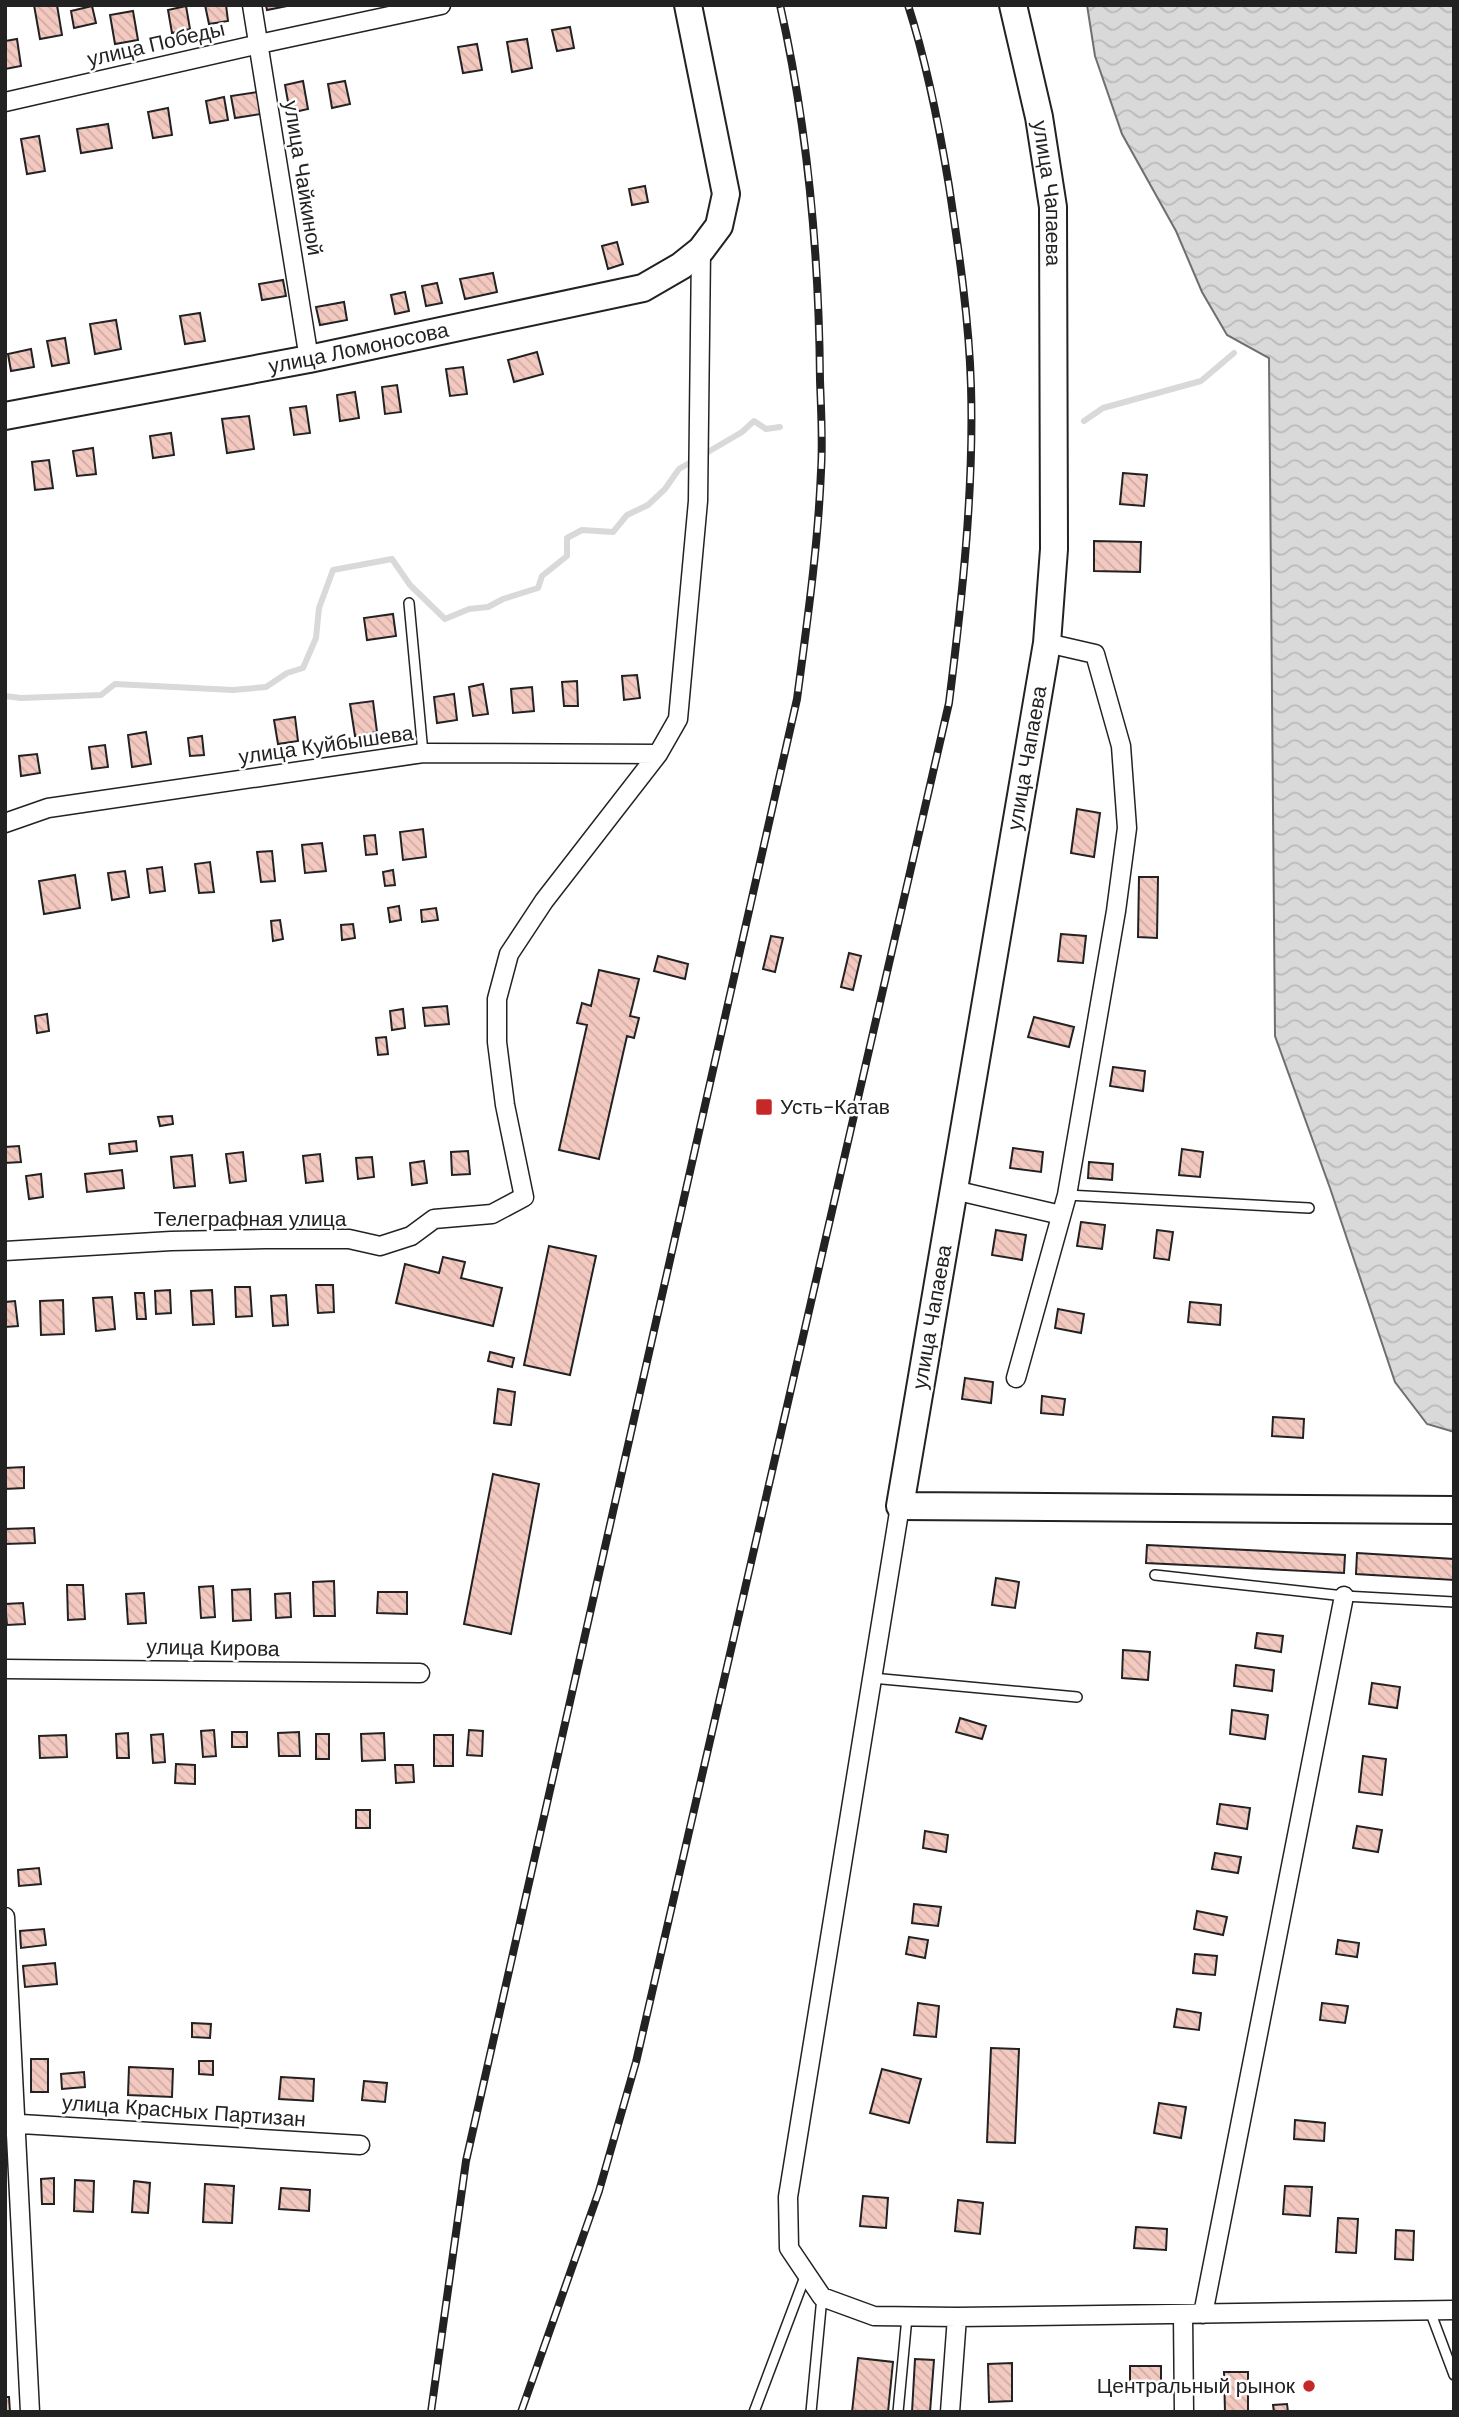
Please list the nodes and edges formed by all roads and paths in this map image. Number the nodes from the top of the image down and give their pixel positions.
1 (252, 5) edge
2 (441, 5) edge
3 (688, 5) edge
4 (1013, 5) edge
5 (259, 44) junction
6 (5, 102) edge
7 (702, 250) junction
8 (309, 359) junction
9 (5, 416) edge
10 (409, 603) dead end
11 (1047, 643) junction
12 (423, 753) junction
13 (658, 754) junction
14 (5, 824) edge
15 (954, 1190) junction
16 (1067, 1195) junction
17 (1309, 1208) dead end
18 (1061, 1215) junction
19 (5, 1251) edge
20 (1016, 1378) dead end
21 (900, 1506) junction
22 (1454, 1510) edge
23 (1155, 1575) dead end
24 (1344, 1596) junction
25 (1454, 1602) edge
26 (5, 1669) edge
27 (420, 1674) dead end
28 (872, 1678) junction
29 (1077, 1697) dead end
30 (5, 1917) edge
31 (10, 2123) edge
32 (360, 2145) dead end
33 (806, 2274) junction
34 (822, 2297) junction
35 (1430, 2311) junction
36 (1454, 2311) edge
37 (1203, 2314) junction
38 (1182, 2315) junction
39 (907, 2317) junction
40 (957, 2318) junction
41 (1454, 2375) edge
42 (30, 2412) edge
43 (754, 2412) edge
44 (811, 2412) edge
45 (898, 2412) edge
46 (950, 2412) edge
47 (1184, 2412) edge

1 - 5 street, улица Чайкиной
2 - 5 street, улица Победы
3 - 7 main road
4 - 11 main road, улица Чапаева
5 - 6 street, улица Победы
5 - 8 street, улица Чайкиной
7 - 8 main road, улица Ломоносова
7 - 13 street
8 - 9 main road, улица Ломоносова
10 - 12 lane
11 - 15 main road, улица Чапаева
11 - 16 street
12 - 13 street, улица Куйбышева
12 - 14 street, улица Куйбышева
13 - 19 street, Телеграфная улица
15 - 18 street
15 - 21 main road, улица Чапаева
16 - 17 lane
16 - 18 street
18 - 20 street
21 - 22 main road
21 - 28 street
23 - 24 lane
24 - 25 lane
24 - 37 street
26 - 27 street, улица Кирова
28 - 29 lane
28 - 33 street
30 - 31 street
31 - 32 street, улица Красных Партизан
31 - 42 street
33 - 34 street
33 - 43 lane
34 - 39 street
34 - 44 lane
35 - 36 street
35 - 37 street
35 - 41 lane
37 - 38 street
38 - 40 street
38 - 47 street
39 - 40 street
39 - 45 lane
40 - 46 street

